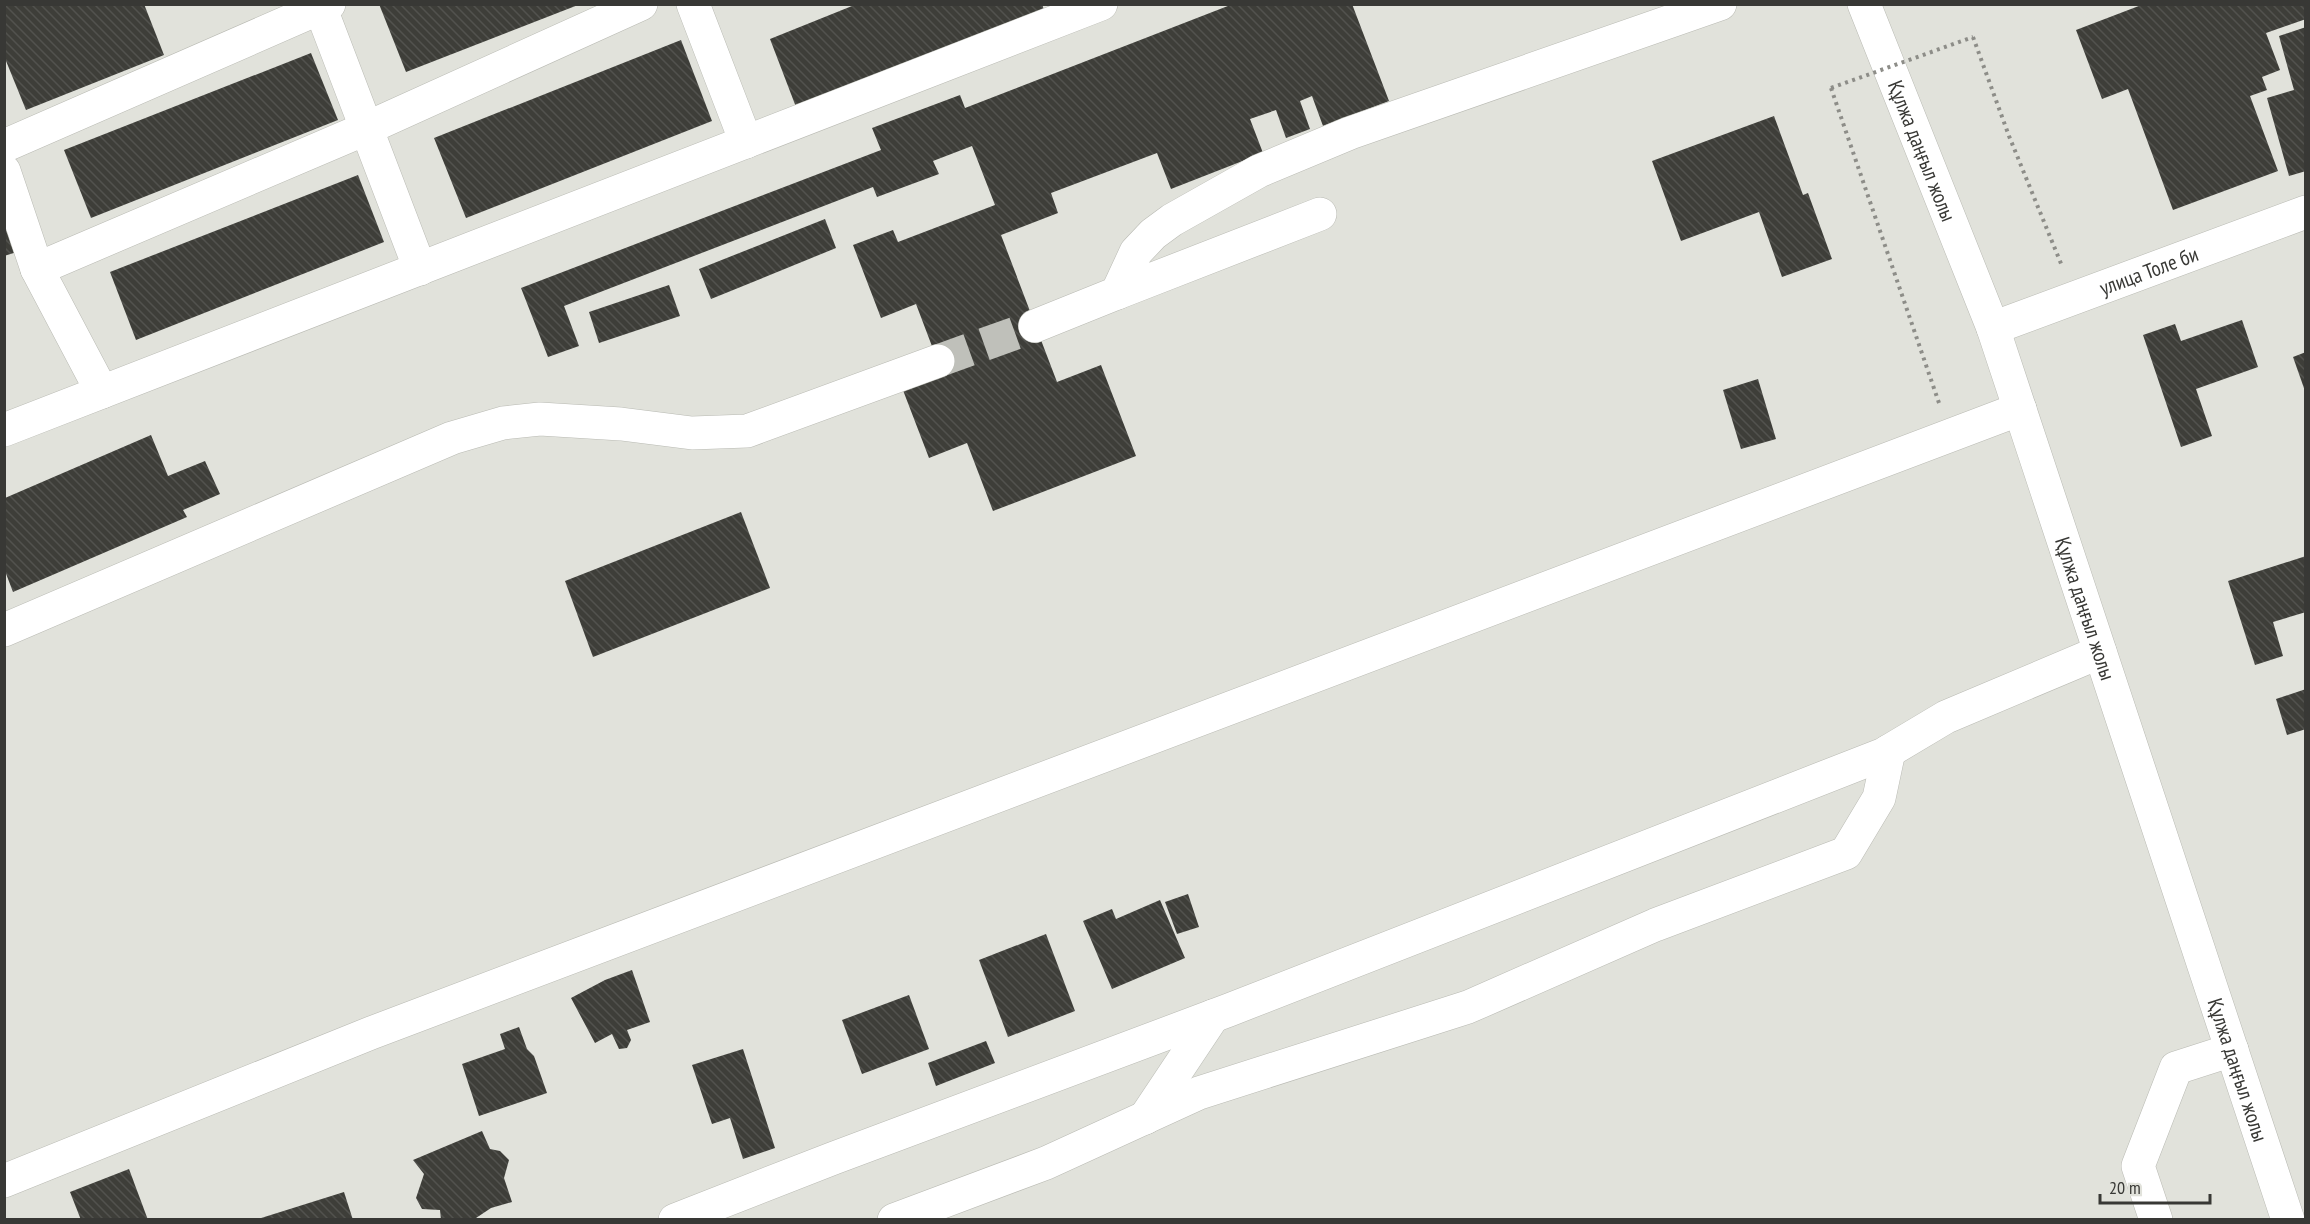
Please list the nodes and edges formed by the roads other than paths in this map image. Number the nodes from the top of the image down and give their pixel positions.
1 (640, 4) edge
2 (693, 4) edge
3 (1720, 4) edge
4 (1864, 4) edge
5 (323, 6) edge
6 (1085, 7) edge
7 (365, 129) junction
8 (746, 142) junction
9 (4, 146) edge
10 (4, 171) edge
11 (2306, 212) edge
12 (1320, 214) dead end
13 (420, 268) junction
14 (36, 269) junction
15 (1117, 293) junction
16 (1035, 326) tunnel mouth
17 (1993, 328) junction
18 (938, 361) tunnel mouth
19 (102, 392) junction
20 (2020, 410) junction
21 (4, 430) edge
22 (4, 630) edge
23 (2100, 652) junction
24 (1889, 751) junction
25 (1213, 1016) junction
26 (2232, 1050) junction
27 (1145, 1118) junction
28 (4, 1181) edge
29 (693, 1217) edge
30 (894, 1220) edge
31 (2156, 1220) edge
32 (2288, 1220) edge

1 - 7 street
2 - 8 street
3 - 15 street
4 - 17 street, Құлжа даңғыл жолы
5 - 7 street
5 - 9 street
6 - 8 street
7 - 13 street
7 - 14 street
8 - 13 street
10 - 14 street
11 - 17 street, улица Толе би
12 - 15 street
13 - 19 street
14 - 19 street
15 - 16 street
17 - 20 street, Құлжа даңғыл жолы
18 - 22 street
19 - 21 street
20 - 23 street, Құлжа даңғыл жолы
20 - 28 street
23 - 24 street
23 - 26 street, Құлжа даңғыл жолы
24 - 25 street
24 - 27 street
25 - 27 street
25 - 29 street
26 - 31 street
26 - 32 street, Құлжа даңғыл жолы
27 - 30 street

